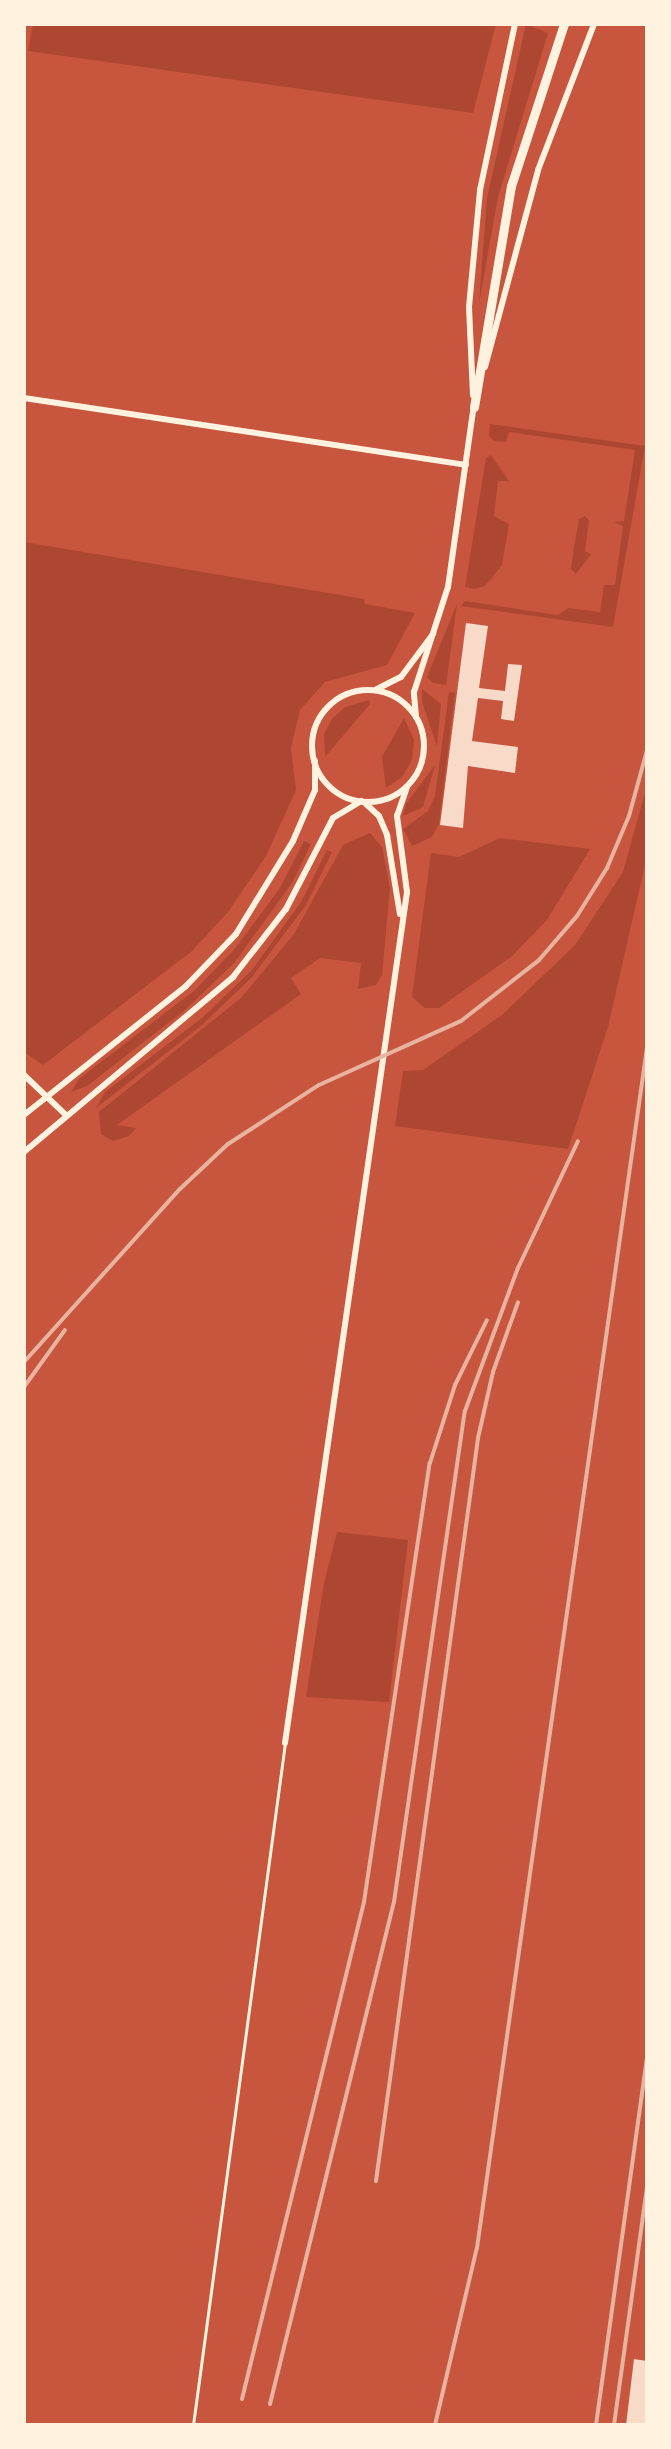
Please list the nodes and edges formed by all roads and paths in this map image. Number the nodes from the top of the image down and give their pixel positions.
1 (515, 24) edge
2 (564, 24) edge
3 (594, 24) edge
4 (24, 398) edge
5 (474, 407) junction
6 (466, 465) junction
7 (438, 624) junction
8 (370, 691) junction
9 (416, 717) junction
10 (315, 761) junction
11 (407, 787) junction
12 (361, 801) junction
13 (401, 925) junction
14 (24, 1075) edge
15 (46, 1096) junction
16 (65, 1114) junction
17 (24, 1115) edge
18 (24, 1152) edge
19 (285, 1743) joint
20 (193, 2425) edge

1 - 5 street
2 - 5 main road
3 - 5 street
4 - 6 street
5 - 6 street
6 - 7 street
7 - 8 street
7 - 9 street
8 - 9 street
8 - 10 street
9 - 11 street
10 - 12 street
10 - 15 street
11 - 12 street
11 - 13 street
12 - 13 street
12 - 16 street
13 - 19 street
14 - 15 street
15 - 16 street
15 - 17 street
16 - 18 street
19 - 20 lane

